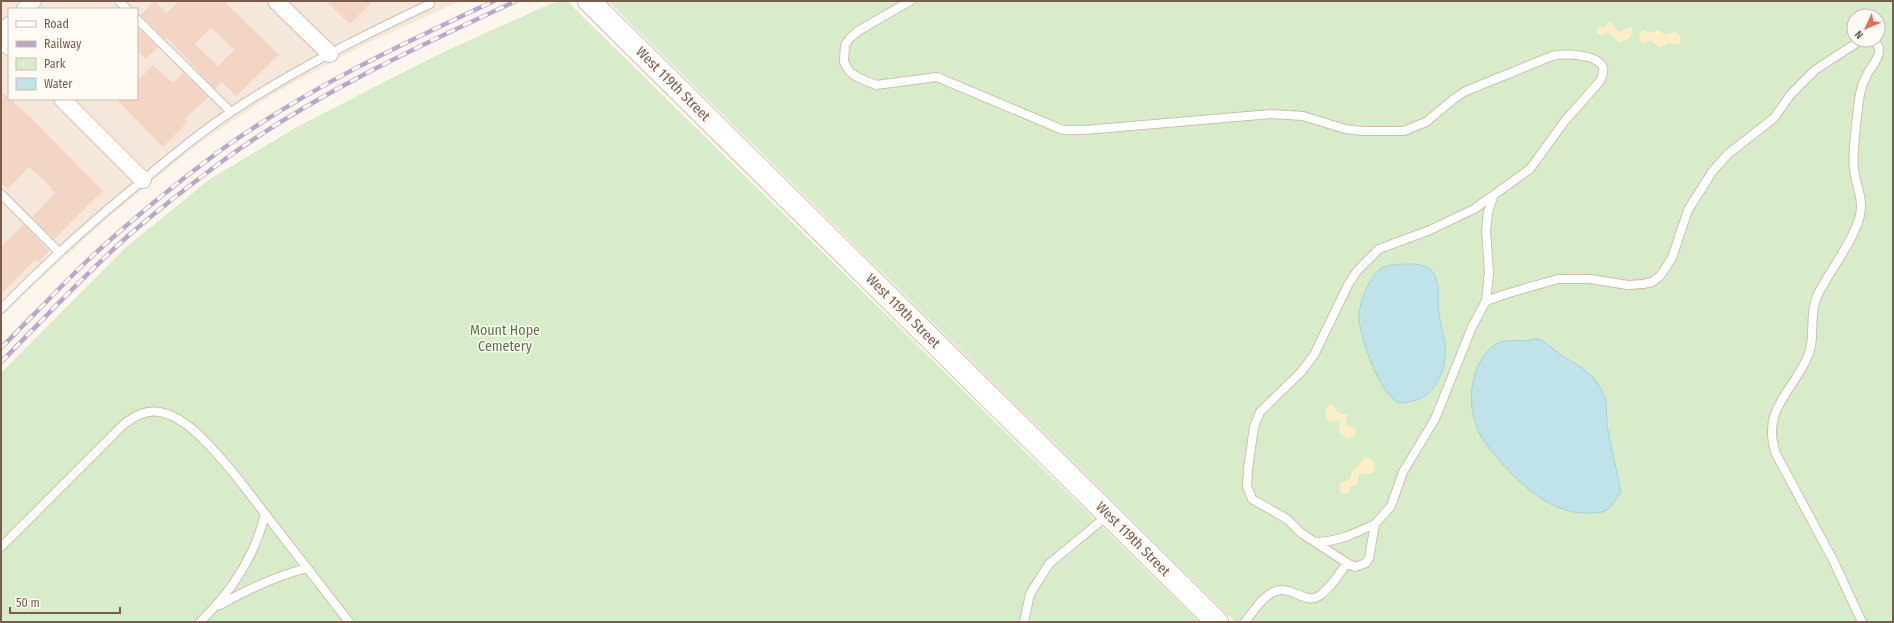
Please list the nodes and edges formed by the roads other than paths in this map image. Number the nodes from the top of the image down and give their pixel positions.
1 (276, 1) edge
2 (428, 1) edge
3 (589, 1) edge
4 (910, 1) edge
5 (138, 20) edge
6 (1849, 48) edge
7 (1879, 48) edge
8 (330, 54) junction
9 (63, 100) edge
10 (232, 112) junction
11 (143, 180) junction
12 (1, 194) edge
13 (1493, 197) junction
14 (59, 252) junction
15 (1486, 302) junction
16 (1, 309) edge
17 (265, 514) junction
18 (1109, 515) junction
19 (1376, 524) junction
20 (1316, 542) junction
21 (1, 547) edge
22 (1347, 563) junction
23 (307, 568) junction
24 (215, 607) junction
25 (200, 622) edge
26 (349, 622) edge
27 (1024, 622) edge
28 (1217, 622) edge
29 (1245, 622) edge
30 (1862, 622) edge

1 - 8 street
2 - 8 lane
3 - 18 street, West 119th Street
4 - 13 lane
5 - 10 lane
6 - 15 lane
7 - 30 lane
8 - 10 lane
9 - 11 street
10 - 11 lane
11 - 14 lane
12 - 14 lane
13 - 15 lane
13 - 20 lane
14 - 16 lane
15 - 19 lane
17 - 21 lane
17 - 23 lane
17 - 24 lane
18 - 27 lane
18 - 28 street, West 119th Street
19 - 20 lane
19 - 22 lane
20 - 22 lane
22 - 29 lane
23 - 24 lane
23 - 26 lane
24 - 25 lane

